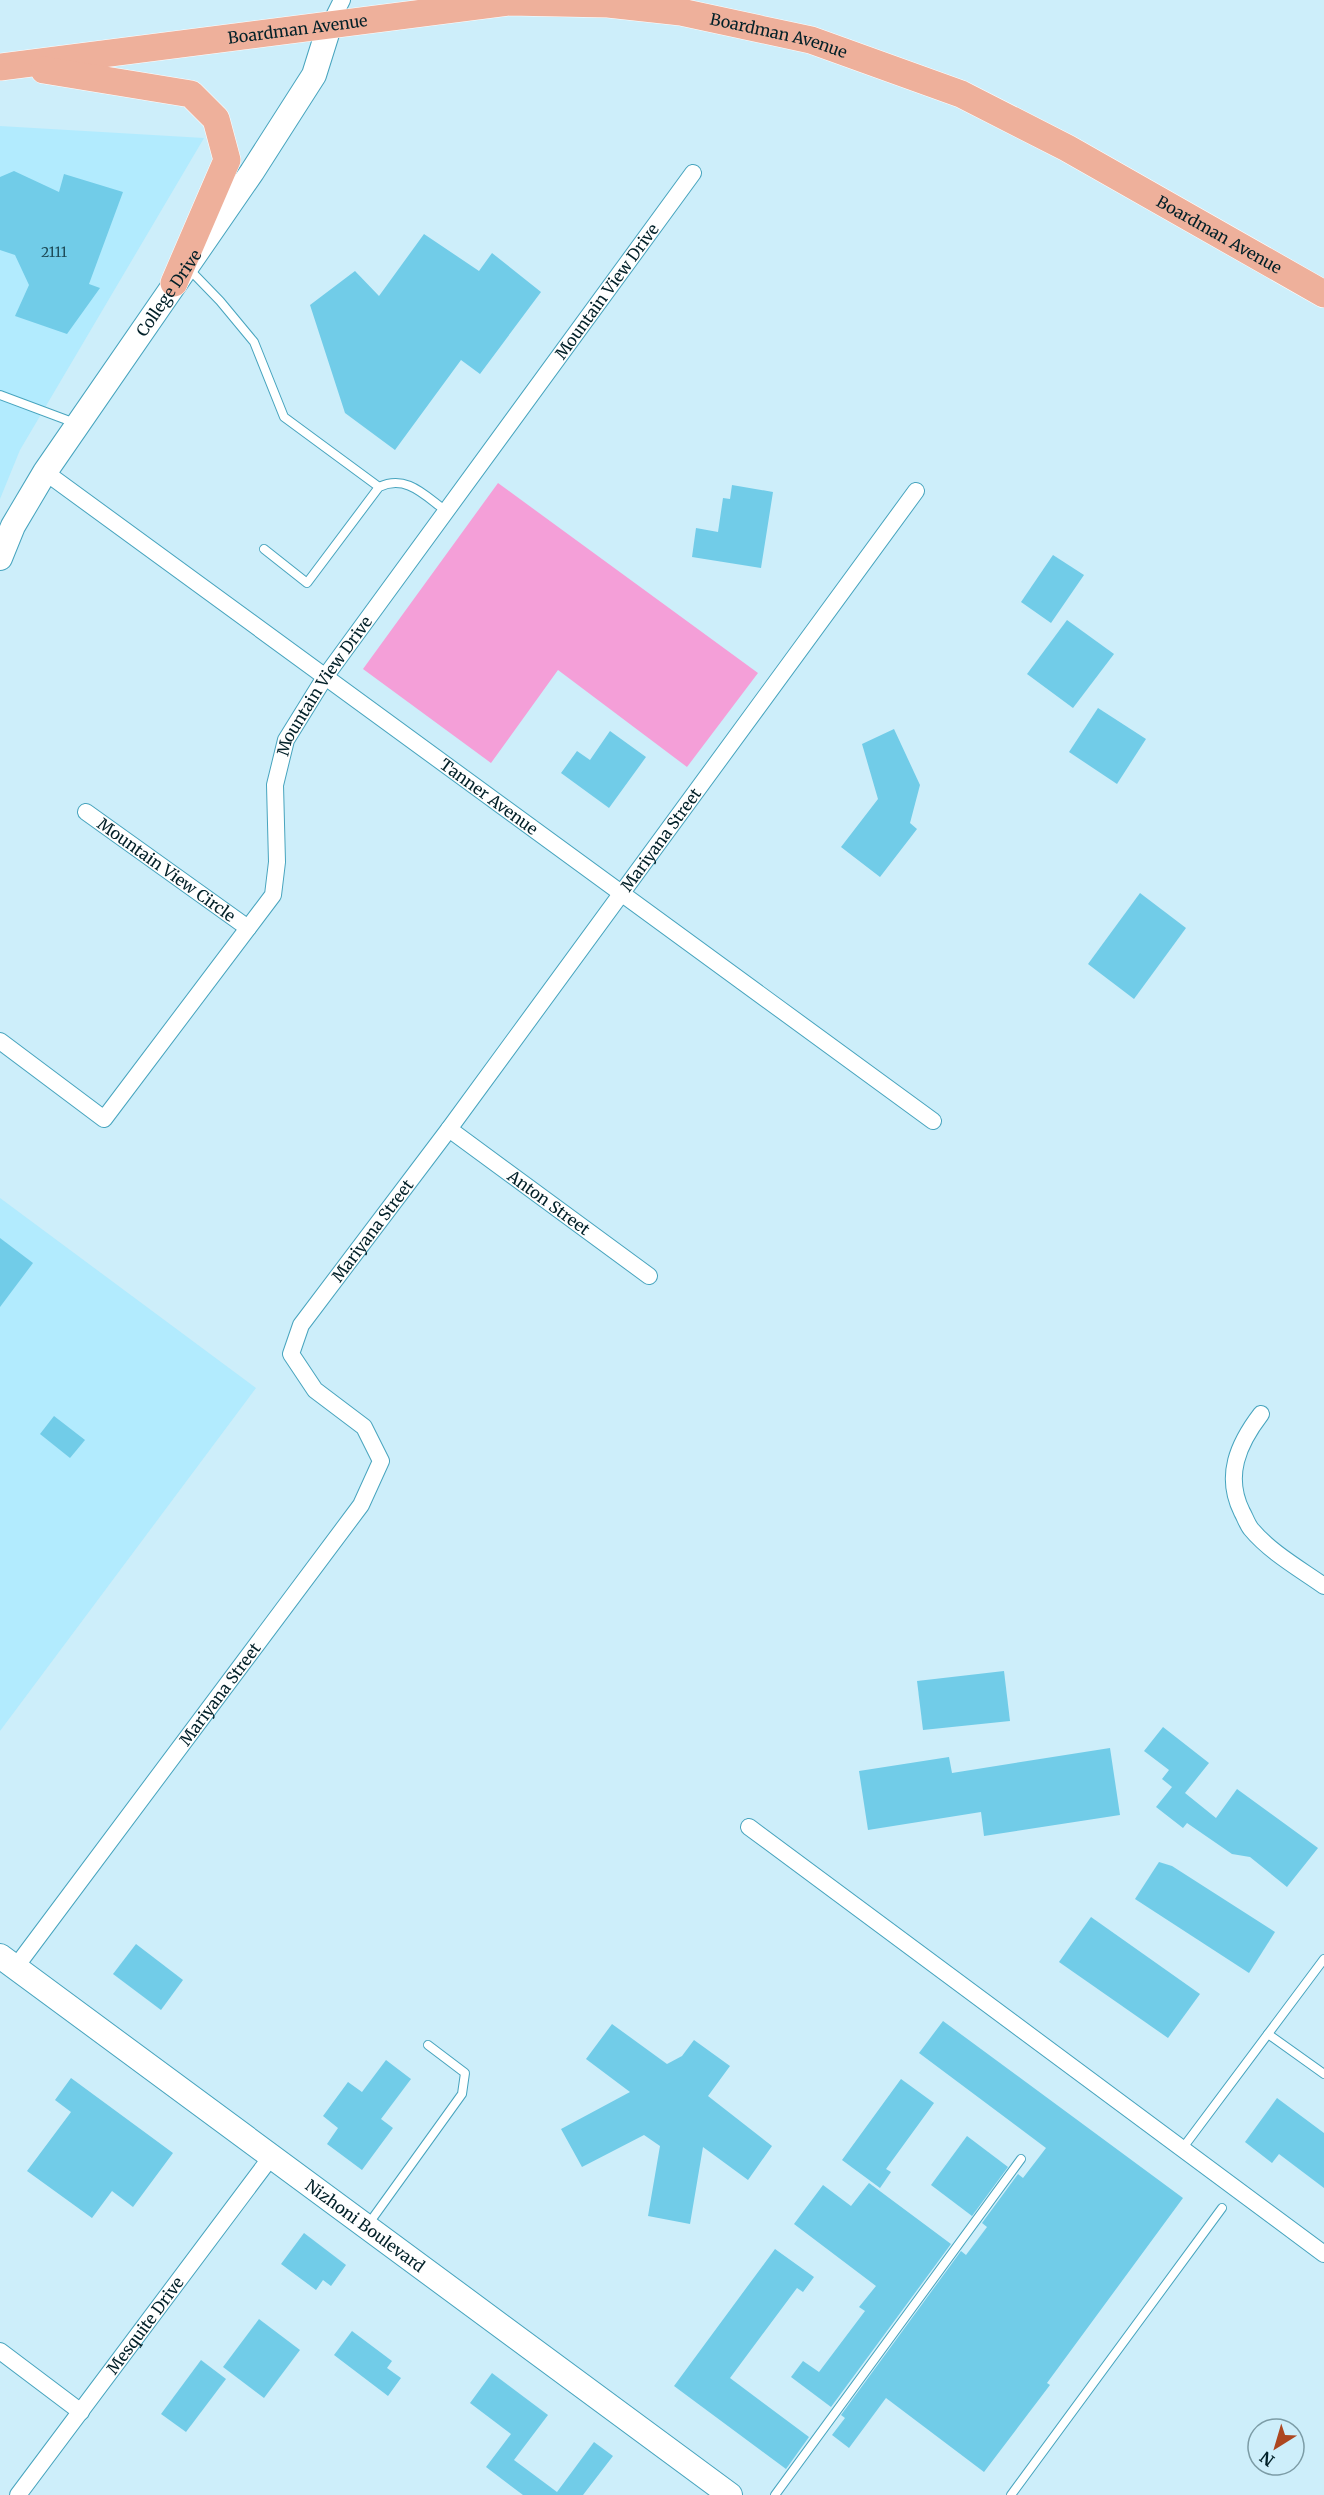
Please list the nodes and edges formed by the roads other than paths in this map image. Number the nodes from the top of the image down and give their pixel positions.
1 (342, 0) edge
2 (601, 2) edge
3 (653, 5) edge
4 (330, 24) junction
5 (6, 66) edge
6 (693, 172) dead end
7 (180, 274) junction
8 (1324, 294) edge
9 (0, 395) edge
10 (78, 424) junction
11 (45, 472) junction
12 (379, 487) junction
13 (916, 490) dead end
14 (446, 511) junction
15 (264, 549) dead end
16 (0, 558) edge
17 (325, 677) junction
18 (86, 812) dead end
19 (619, 894) junction
20 (248, 928) junction
21 (0, 1041) edge
22 (933, 1121) dead end
23 (449, 1129) junction
24 (650, 1276) dead end
25 (1261, 1414) dead end
26 (1324, 1586) edge
27 (749, 1827) dead end
28 (1324, 1959) edge
29 (8, 1962) edge
30 (1268, 2034) junction
31 (428, 2045) dead end
32 (1324, 2074) edge
33 (1182, 2149) junction
34 (271, 2157) junction
35 (1022, 2158) dead end
36 (1222, 2208) dead end
37 (366, 2227) junction
38 (1324, 2254) edge
39 (0, 2351) edge
40 (81, 2412) junction
41 (18, 2495) edge
42 (730, 2495) edge
43 (775, 2495) edge
44 (1011, 2495) edge

1 - 4 street
2 - 3 main road, Boardman Avenue
2 - 4 main road, Boardman Avenue
3 - 8 main road, Boardman Avenue
4 - 5 main road, Boardman Avenue
4 - 7 main road, College Drive
5 - 7 main road
6 - 14 street, Mountain View Drive
7 - 10 main road, College Drive
7 - 12 lane
9 - 10 lane
10 - 11 main road, College Drive
11 - 16 main road, College Drive
11 - 17 street, Tanner Avenue
12 - 14 lane
12 - 15 lane
13 - 19 street, Mariyana Street
14 - 17 street, Mountain View Drive
17 - 19 street, Tanner Avenue
17 - 20 street, Mountain View Drive
18 - 20 street, Mountain View Circle
19 - 22 street, Tanner Avenue
19 - 23 street, Mariyana Street
20 - 21 street, Mountain View Drive
23 - 24 street, Anton Street
23 - 29 street, Mariyana Street
25 - 26 street
27 - 33 street
28 - 30 lane
29 - 34 main road, Nizhoni Boulevard
30 - 32 lane
30 - 33 lane
31 - 37 lane
33 - 38 street
34 - 37 main road, Nizhoni Boulevard
34 - 40 street, Mesquite Drive
35 - 43 lane
36 - 44 lane
37 - 42 main road, Nizhoni Boulevard
39 - 40 street
40 - 41 street, Mesquite Drive

